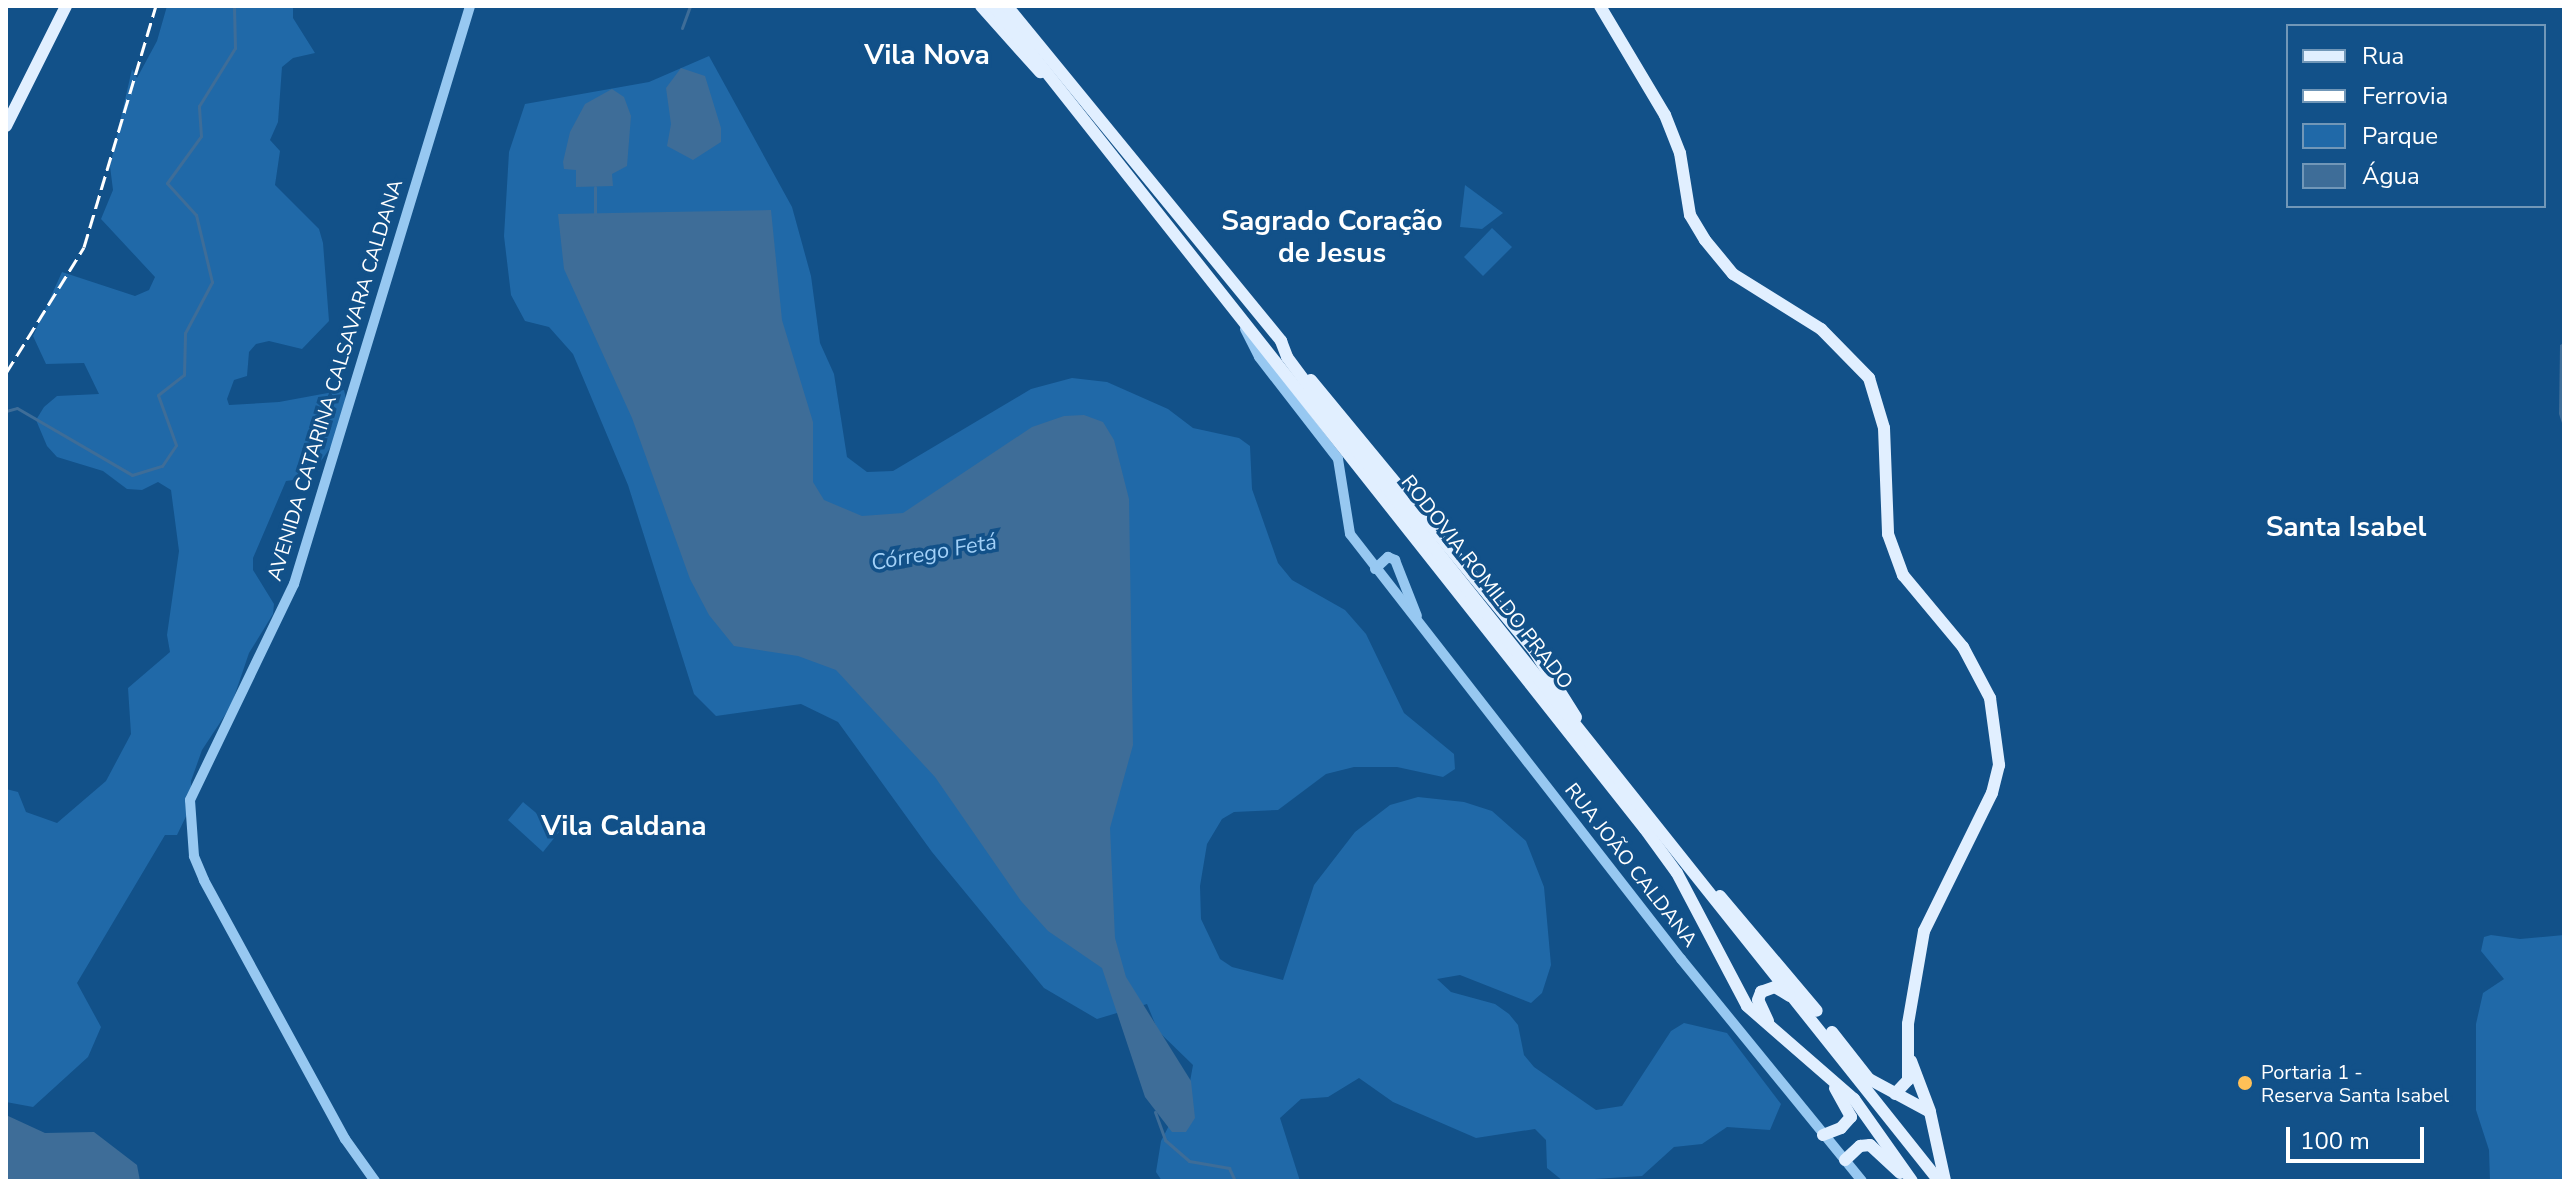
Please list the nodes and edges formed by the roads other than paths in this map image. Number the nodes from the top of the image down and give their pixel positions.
1 (66, 6) edge
2 (470, 6) edge
3 (981, 6) edge
4 (994, 6) edge
5 (1007, 6) edge
6 (1600, 6) edge
7 (1054, 82) junction
8 (20, 96) junction
9 (6, 105) edge
10 (6, 126) edge
11 (1235, 310) junction
12 (1375, 569) junction
13 (1421, 627) junction
14 (1828, 1032) junction
15 (1908, 1055) junction
16 (1826, 1073) junction
17 (1895, 1094) junction
18 (1930, 1112) junction
19 (1823, 1135) junction
20 (1845, 1160) junction
21 (375, 1181) edge
22 (1862, 1181) edge
23 (1905, 1181) edge
24 (1912, 1181) edge
25 (1942, 1181) edge

1 - 8 main road
2 - 21 street, AVENIDA CATARINA CALSAVARA CALDANA
3 - 7 main road
4 - 7 main road, RODOVIA ROMILDO PRADO
5 - 14 main road, RODOVIA ROMILDO PRADO
6 - 15 main road
7 - 11 main road, RODOVIA ROMILDO PRADO
8 - 9 main road
8 - 10 main road
11 - 12 street, RUA JOÃO CALDANA
11 - 16 main road, RODOVIA ROMILDO PRADO
12 - 13 street, RUA JOÃO CALDANA
12 - 13 street
13 - 19 street, RUA JOÃO CALDANA
14 - 16 main road
14 - 17 main road
14 - 25 main road, RODOVIA ROMILDO PRADO
15 - 17 main road
15 - 18 main road
16 - 19 main road
16 - 24 main road, RODOVIA ROMILDO PRADO
17 - 18 main road
18 - 25 main road
19 - 20 street, RUA JOÃO CALDANA
20 - 22 street, RUA JOÃO CALDANA
20 - 23 main road

